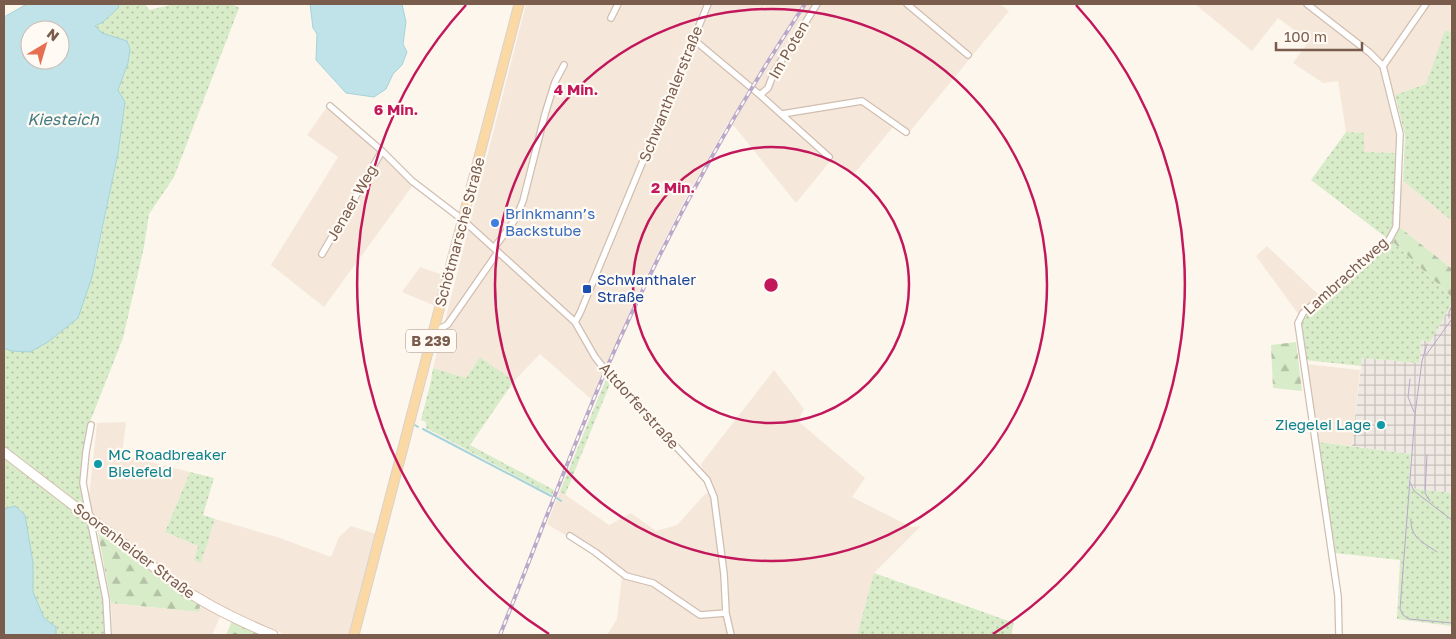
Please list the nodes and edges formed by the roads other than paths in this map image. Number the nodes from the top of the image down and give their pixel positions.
1 (519, 4) edge
2 (618, 4) edge
3 (708, 4) edge
4 (817, 4) edge
5 (907, 4) edge
6 (1307, 4) edge
7 (1426, 4) edge
8 (611, 18) dead end
9 (693, 39) junction
10 (968, 55) dead end
11 (564, 66) dead end
12 (1383, 66) junction
13 (760, 95) junction
14 (330, 106) dead end
15 (782, 114) junction
16 (906, 132) dead end
17 (382, 151) junction
18 (829, 157) dead end
19 (463, 220) junction
20 (496, 250) junction
21 (322, 254) dead end
22 (575, 322) junction
23 (441, 328) dead end
24 (92, 425) dead end
25 (4, 452) edge
26 (91, 519) junction
27 (570, 536) dead end
28 (726, 613) junction
29 (108, 635) edge
30 (273, 635) edge
31 (354, 635) edge
32 (731, 635) edge
33 (1339, 635) edge

1 - 19 main road, Schötmarsche Straße / B 239
2 - 8 street
3 - 9 street, Schwanthalerstraße
4 - 13 street, Im Poten
5 - 10 street
6 - 12 street
7 - 12 street
9 - 13 street, Im Poten
9 - 22 street, Schwanthalerstraße
11 - 20 street
12 - 33 street, Lambrachtweg
13 - 15 street, Im Poten
14 - 17 street, Altdorferstraße
15 - 16 street
15 - 18 street, Im Poten
17 - 19 street, Altdorferstraße
17 - 21 street, Jenaer Weg
19 - 20 street, Altdorferstraße
19 - 31 main road, Schötmarsche Straße / B 239
20 - 22 street, Altdorferstraße
20 - 23 street
22 - 28 street, Altdorferstraße
24 - 26 street
25 - 26 main road, Soorenheider Straße
26 - 29 street
26 - 30 main road, Soorenheider Straße
27 - 28 street
28 - 32 street, Altdorferstraße

